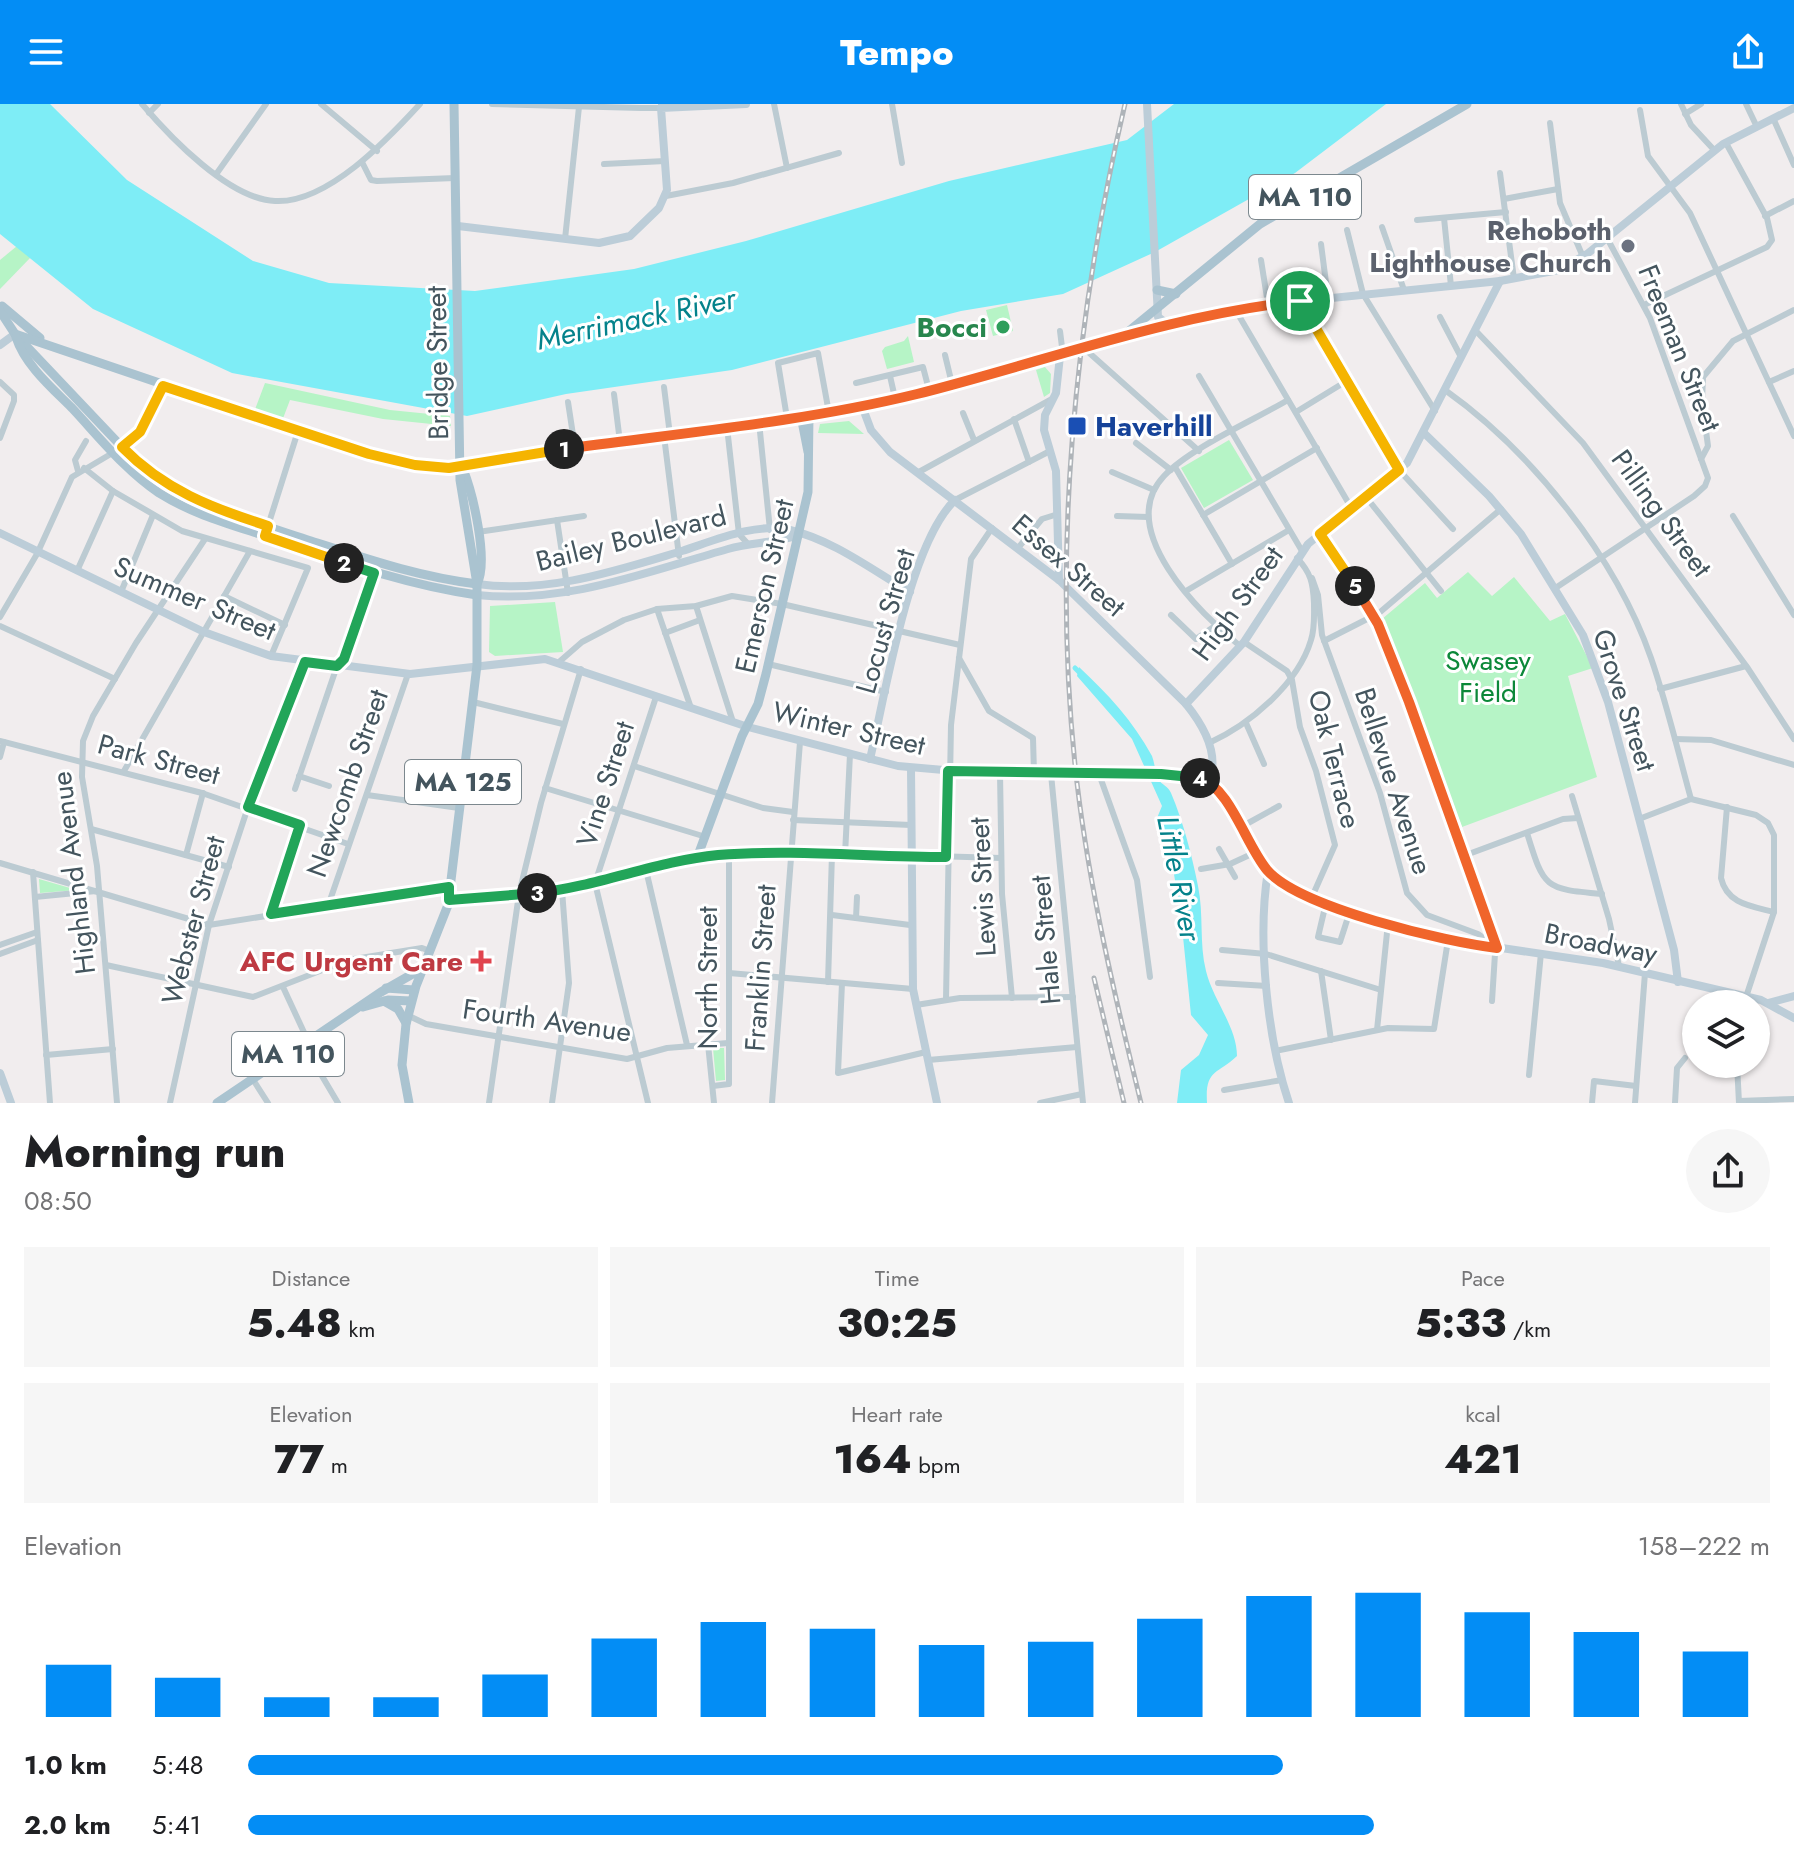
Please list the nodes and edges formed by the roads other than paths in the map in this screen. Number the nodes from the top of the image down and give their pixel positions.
1 (142, 104) edge
2 (158, 104) edge
3 (266, 104) edge
4 (321, 104) edge
5 (420, 104) edge
6 (454, 104) edge
7 (492, 104) edge
8 (746, 104) edge
9 (774, 104) edge
10 (892, 104) edge
11 (1147, 104) edge
12 (1467, 104) edge
13 (1681, 104) edge
14 (1701, 104) edge
15 (1746, 104) edge
16 (661, 106) edge
17 (579, 107) junction
18 (1794, 108) edge
19 (1640, 110) dead end
20 (149, 113) junction
21 (1685, 114) junction
22 (1773, 118) junction
23 (1550, 123) dead end
24 (1756, 125) junction
25 (1726, 143) junction
26 (1794, 143) edge
27 (1785, 145) junction
28 (377, 151) junction
29 (1715, 151) junction
30 (839, 153) dead end
31 (665, 161) junction
32 (362, 162) junction
33 (902, 163) dead end
34 (604, 164) dead end
35 (1794, 165) edge
36 (787, 168) junction
37 (217, 173) junction
38 (1500, 173) dead end
39 (456, 178) junction
40 (1671, 184) junction
41 (1558, 189) junction
42 (666, 196) junction
43 (1504, 199) junction
44 (1794, 201) edge
45 (1506, 212) junction
46 (1765, 216) junction
47 (1444, 218) junction
48 (1417, 220) dead end
49 (458, 226) junction
50 (1382, 227) dead end
51 (1347, 230) dead end
52 (1607, 238) junction
53 (565, 239) junction
54 (1321, 244) dead end
55 (1583, 257) junction
56 (1261, 260) dead end
57 (1715, 269) junction
58 (1514, 279) junction
59 (1500, 281) junction
60 (1488, 282) junction
61 (1451, 286) junction
62 (1157, 290) junction
63 (1404, 290) junction
64 (1176, 294) junction
65 (1363, 294) junction
66 (1328, 298) junction
67 (1489, 300) junction
68 (1300, 301) junction
69 (1268, 304) junction
70 (0, 305) edge
71 (1644, 305) junction
72 (1235, 309) junction
73 (1158, 310) junction
74 (1794, 310) edge
75 (0, 311) edge
76 (1440, 317) dead end
77 (1169, 325) junction
78 (1475, 330) junction
79 (1060, 331) dead end
80 (15, 334) junction
81 (1747, 334) junction
82 (1118, 340) junction
83 (46, 342) junction
84 (0, 345) edge
85 (1086, 350) junction
86 (945, 355) dead end
87 (1062, 356) junction
88 (1461, 357) junction
89 (1794, 371) edge
90 (890, 376) junction
91 (1199, 376) dead end
92 (0, 382) edge
93 (1345, 382) junction
94 (1769, 382) junction
95 (856, 383) dead end
96 (952, 384) junction
97 (163, 386) junction
98 (664, 387) dead end
99 (929, 390) junction
100 (1445, 390) junction
101 (614, 394) dead end
102 (1055, 397) junction
103 (895, 398) junction
104 (1288, 400) junction
105 (568, 402) dead end
106 (862, 406) junction
107 (1435, 411) junction
108 (1296, 412) junction
109 (829, 413) junction
110 (963, 413) dead end
111 (805, 416) junction
112 (787, 418) junction
113 (1014, 419) junction
114 (759, 422) junction
115 (727, 427) junction
116 (298, 431) junction
117 (1231, 433) junction
118 (1424, 433) junction
119 (1793, 433) edge
120 (667, 436) junction
121 (0, 438) edge
122 (974, 440) junction
123 (86, 441) dead end
124 (620, 442) junction
125 (1136, 443) dead end
126 (122, 447) junction
127 (575, 448) junction
128 (1317, 448) junction
129 (110, 451) junction
130 (1050, 451) junction
131 (1199, 451) junction
132 (1701, 459) junction
133 (1029, 462) junction
134 (462, 466) junction
135 (1173, 468) junction
136 (81, 470) junction
137 (1399, 470) junction
138 (1112, 472) dead end
139 (917, 473) junction
140 (1260, 481) junction
141 (1154, 490) junction
142 (113, 491) junction
143 (1366, 497) junction
144 (955, 500) junction
145 (1352, 509) junction
146 (1501, 509) junction
147 (1058, 514) junction
148 (153, 515) junction
149 (1203, 515) junction
150 (584, 516) dead end
151 (1117, 516) dead end
152 (1733, 516) dead end
153 (1148, 517) junction
154 (557, 520) junction
155 (992, 528) junction
156 (1453, 529) dead end
157 (1645, 529) junction
158 (770, 530) junction
159 (1289, 530) junction
160 (266, 531) junction
161 (478, 532) junction
162 (0, 533) edge
163 (739, 534) junction
164 (1320, 534) junction
165 (799, 535) junction
166 (205, 539) junction
167 (748, 544) junction
168 (1018, 548) junction
169 (250, 551) junction
170 (678, 552) junction
171 (37, 554) junction
172 (1299, 555) junction
173 (1601, 558) junction
174 (680, 563) junction
175 (1232, 564) junction
176 (376, 568) junction
177 (77, 572) junction
178 (1427, 575) junction
179 (1312, 578) junction
180 (1059, 580) junction
181 (566, 581) junction
182 (1557, 587) junction
183 (477, 590) junction
184 (1186, 591) junction
185 (1441, 591) dead end
186 (121, 592) junction
187 (910, 592) junction
188 (568, 593) junction
189 (224, 596) junction
190 (782, 604) junction
191 (696, 606) junction
192 (157, 609) junction
193 (657, 609) junction
194 (1171, 615) dead end
195 (1794, 615) edge
196 (1373, 616) junction
197 (0, 617) edge
198 (700, 620) junction
199 (285, 625) junction
200 (0, 626) edge
201 (1215, 626) junction
202 (900, 631) junction
203 (204, 632) junction
204 (665, 633) junction
205 (1324, 641) junction
206 (1242, 644) junction
207 (960, 645) junction
208 (271, 656) junction
209 (959, 658) junction
210 (305, 662) junction
211 (559, 662) junction
212 (768, 664) junction
213 (477, 665) junction
214 (337, 666) junction
215 (1746, 666) junction
216 (581, 669) junction
217 (408, 674) junction
218 (1290, 675) junction
219 (115, 679) junction
220 (1660, 689) junction
221 (886, 692) junction
222 (656, 697) junction
223 (473, 702) junction
224 (1186, 704) junction
225 (691, 708) junction
226 (733, 722) junction
227 (1246, 723) junction
228 (563, 724) junction
229 (748, 727) junction
230 (1675, 739) junction
231 (1794, 739) edge
232 (2, 742) edge
233 (800, 742) junction
234 (1209, 743) junction
235 (850, 754) junction
236 (0, 757) edge
237 (870, 759) junction
238 (81, 761) junction
239 (1264, 764) dead end
240 (1794, 765) edge
241 (634, 766) junction
242 (911, 768) junction
243 (124, 771) junction
244 (948, 771) junction
245 (1000, 773) junction
246 (1034, 773) junction
247 (1051, 774) junction
248 (1099, 774) junction
249 (299, 776) junction
250 (1209, 781) junction
251 (329, 786) dead end
252 (545, 788) junction
253 (295, 789) dead end
254 (203, 793) junction
255 (367, 795) junction
256 (721, 795) junction
257 (1572, 796) dead end
258 (1691, 799) junction
259 (1279, 806) dead end
260 (248, 807) junction
261 (1727, 807) junction
262 (459, 808) junction
263 (620, 809) junction
264 (793, 816) junction
265 (1578, 818) junction
266 (1639, 819) junction
267 (846, 823) junction
268 (300, 825) junction
269 (911, 825) junction
270 (1241, 827) junction
271 (91, 829) junction
272 (1527, 833) junction
273 (706, 837) junction
274 (348, 844) junction
275 (1219, 849) dead end
276 (1256, 852) junction
277 (790, 853) junction
278 (832, 854) junction
279 (186, 855) junction
280 (729, 855) junction
281 (845, 855) junction
282 (1466, 855) junction
283 (911, 857) junction
284 (946, 857) junction
285 (697, 858) junction
286 (1001, 858) junction
287 (0, 863) edge
288 (1230, 864) junction
289 (229, 867) junction
290 (1201, 869) dead end
291 (646, 870) junction
292 (1268, 871) junction
293 (33, 872) junction
294 (1235, 877) dead end
295 (595, 883) junction
296 (449, 887) junction
297 (562, 890) junction
298 (100, 891) junction
299 (519, 894) junction
300 (1602, 894) junction
301 (35, 897) junction
302 (857, 897) dead end
303 (1312, 897) junction
304 (449, 900) junction
305 (1326, 903) junction
306 (328, 906) junction
307 (1350, 911) junction
308 (1774, 912) junction
309 (271, 914) junction
310 (832, 915) junction
311 (856, 918) junction
312 (1388, 923) junction
313 (209, 925) junction
314 (910, 925) junction
315 (37, 932) junction
316 (38, 940) junction
317 (1448, 940) junction
318 (0, 945) edge
319 (1497, 948) junction
320 (1222, 950) dead end
321 (1541, 953) junction
322 (0, 954) edge
323 (1266, 954) junction
324 (426, 960) junction
325 (106, 965) junction
326 (1619, 966) junction
327 (1321, 971) junction
328 (729, 973) junction
329 (1645, 973) junction
330 (781, 977) junction
331 (1150, 977) dead end
332 (828, 982) junction
333 (1678, 982) junction
334 (842, 983) junction
335 (1218, 983) dead end
336 (197, 985) junction
337 (1267, 986) junction
338 (283, 987) junction
339 (386, 988) junction
340 (913, 989) junction
341 (1381, 990) junction
342 (1703, 990) edge
343 (1748, 990) edge
344 (413, 996) junction
345 (1794, 996) edge
346 (1073, 997) junction
347 (1012, 998) junction
348 (946, 999) junction
349 (384, 1001) junction
350 (1492, 1001) dead end
351 (1770, 1002) edge
352 (1770, 1004) edge
353 (916, 1005) junction
354 (361, 1007) junction
355 (1793, 1018) edge
356 (406, 1020) junction
357 (1377, 1030) junction
358 (497, 1036) junction
359 (1331, 1040) junction
360 (306, 1042) junction
361 (728, 1043) junction
362 (708, 1044) junction
363 (687, 1045) junction
364 (1077, 1047) junction
365 (559, 1048) junction
366 (113, 1049) junction
367 (1275, 1051) junction
368 (46, 1055) junction
369 (927, 1056) junction
370 (636, 1057) junction
371 (1682, 1062) edge
372 (0, 1073) edge
373 (1529, 1075) dead end
374 (252, 1078) junction
375 (1738, 1078) edge
376 (1282, 1080) junction
377 (713, 1086) junction
378 (1636, 1086) junction
379 (1224, 1090) dead end
380 (1082, 1094) junction
381 (1794, 1099) edge
382 (1739, 1102) edge
383 (11, 1103) edge
384 (50, 1103) edge
385 (117, 1103) edge
386 (170, 1103) edge
387 (217, 1103) edge
388 (268, 1103) edge
389 (338, 1103) edge
390 (409, 1103) edge
391 (489, 1103) edge
392 (552, 1103) edge
393 (648, 1103) edge
394 (714, 1103) edge
395 (772, 1103) edge
396 (937, 1103) edge
397 (1040, 1103) edge
398 (1083, 1103) edge
399 (1289, 1103) edge
400 (1592, 1103) edge
401 (1635, 1103) edge
402 (1675, 1103) edge

1 - 20 street
2 - 20 street
3 - 37 street
4 - 28 street
5 - 28 street
6 - 39 main road, Bridge Street
7 - 17 street
8 - 16 main road
9 - 36 street
10 - 33 street
11 - 62 main road
12 - 64 main road, MA 110
13 - 21 street
14 - 21 street
15 - 24 street
16 - 17 street
16 - 31 main road
17 - 53 street
18 - 22 main road
19 - 40 street
20 - 37 street
21 - 29 street
22 - 24 main road
22 - 27 street
23 - 41 street
24 - 25 main road
25 - 29 main road
25 - 46 street
26 - 27 street
27 - 35 street
28 - 32 street
29 - 40 main road
30 - 36 street
31 - 34 street
31 - 42 main road
32 - 37 street
32 - 39 street
36 - 42 street
38 - 43 street
39 - 49 main road, Bridge Street
40 - 52 main road
40 - 57 street
41 - 43 street
41 - 55 street
42 - 53 main road
43 - 45 street
44 - 46 street
45 - 47 street
45 - 58 street
46 - 57 street
47 - 48 street
47 - 61 street
49 - 53 main road
49 - 134 main road, Bridge Street
50 - 63 street
51 - 65 street
52 - 55 main road
52 - 71 street, Freeman Street
54 - 66 street
55 - 58 main road
56 - 69 street
57 - 71 street
57 - 81 street
58 - 59 main road
59 - 60 main road
59 - 67 main road, High Street
60 - 61 main road
60 - 67 main road, High Street
61 - 63 main road
62 - 64 main road
62 - 73 main road
63 - 65 main road
64 - 73 main road, MA 110
65 - 66 main road
65 - 107 street
66 - 68 main road
67 - 78 main road, High Street
68 - 69 main road
68 - 93 street
69 - 72 main road
70 - 83 main road
71 - 132 street, Freeman Street
72 - 77 main road
72 - 104 street
73 - 77 main road
73 - 82 main road, MA 110
74 - 81 street
75 - 80 main road
76 - 88 street
77 - 82 main road
78 - 88 main road, High Street
78 - 157 street, Pilling Street
79 - 87 street
80 - 83 main road
80 - 84 main road
80 - 126 main road
80 - 129 main road
81 - 94 street
81 - 132 street
82 - 85 main road, MA 110
83 - 97 main road
85 - 87 main road, MA 110
85 - 131 street
86 - 96 street
87 - 96 main road, MA 110
87 - 102 main road
88 - 100 main road, High Street
89 - 94 street
90 - 95 street
90 - 99 street
90 - 103 street
91 - 117 street
92 - 121 street
93 - 108 street
93 - 137 street
94 - 119 street
96 - 99 main road, MA 110
97 - 116 main road
97 - 126 street
98 - 120 street
99 - 103 main road, MA 110
100 - 107 main road, High Street
100 - 173 street
101 - 124 street
102 - 113 street
102 - 130 main road
103 - 106 main road, MA 110
104 - 108 street
104 - 117 street
105 - 127 street
106 - 109 main road, MA 110
106 - 139 main road, Essex Street
107 - 118 main road, High Street
108 - 128 street
109 - 111 main road, MA 110
109 - 112 street
110 - 122 street
111 - 112 main road
111 - 165 main road, Emerson Street
112 - 114 main road
113 - 122 street
113 - 133 street
114 - 115 main road
114 - 158 street
115 - 120 main road
115 - 163 street
116 - 134 main road
116 - 160 street
117 - 131 street
117 - 140 street
118 - 137 main road, High Street
118 - 146 main road, Grove Street
120 - 124 main road
120 - 170 street
122 - 139 street
123 - 136 street
124 - 127 main road
125 - 135 street
126 - 129 street
126 - 160 main road
127 - 134 main road
128 - 140 street
128 - 145 street
129 - 136 street
129 - 160 main road
130 - 133 street
130 - 147 main road
131 - 135 street
132 - 157 street, Freeman Street
133 - 144 street
134 - 161 main road
134 - 183 main road
135 - 141 street
135 - 149 street
136 - 142 street
136 - 171 street
137 - 143 main road, High Street
137 - 156 street
138 - 141 street
139 - 144 main road, Essex Street
140 - 149 street
140 - 159 street
141 - 153 street
142 - 148 street
142 - 177 street
143 - 145 main road, High Street
143 - 178 street
144 - 155 main road, Essex Street
144 - 187 main road, Locust Street
145 - 164 main road, High Street
146 - 178 street
146 - 182 main road, Grove Street
147 - 168 street
147 - 180 main road
148 - 166 street
148 - 186 street
149 - 175 street
150 - 154 street
151 - 153 street
152 - 195 street
153 - 184 street
154 - 161 street
154 - 181 street
155 - 168 main road, Essex Street
155 - 207 street
157 - 173 street
157 - 215 street, Pilling Street
158 - 163 main road, Bailey Boulevard
158 - 165 main road, Bailey Boulevard
159 - 172 street
159 - 175 street
160 - 176 main road
161 - 183 main road
162 - 171 main road, Summer Street
163 - 167 street
163 - 170 main road, Bailey Boulevard
164 - 172 main road, High Street
164 - 196 street
165 - 167 main road, Bailey Boulevard
165 - 187 main road
165 - 190 main road, Emerson Street
166 - 169 street
166 - 192 street, Highland Avenue
167 - 174 main road, Bailey Boulevard
168 - 180 main road, Essex Street
169 - 189 street
169 - 199 street
170 - 174 street
170 - 181 main road, Bailey Boulevard
171 - 177 main road, Summer Street
171 - 197 street
172 - 179 street
172 - 206 main road, High Street
173 - 182 street
173 - 220 street
174 - 188 main road, Bailey Boulevard
175 - 184 street
176 - 183 main road
176 - 214 street
177 - 186 main road, Summer Street
178 - 185 street
178 - 196 street
179 - 205 street, Bellevue Avenue
179 - 218 street
180 - 224 main road, Essex Street
181 - 183 main road, Bailey Boulevard
181 - 188 street
182 - 266 main road, Grove Street
183 - 188 main road, Bailey Boulevard
183 - 213 main road
184 - 201 street
186 - 192 main road, Summer Street
187 - 202 main road, Locust Street
189 - 199 street
189 - 203 street
190 - 191 street
190 - 202 street
190 - 212 main road, Emerson Street
191 - 193 street
191 - 198 street
192 - 203 main road, Summer Street
192 - 219 street, Highland Avenue
193 - 204 street
193 - 211 street
194 - 201 street
196 - 205 street
196 - 282 street
198 - 204 street
198 - 226 street
199 - 208 street
200 - 219 street
201 - 206 street
202 - 207 street
202 - 221 main road, Locust Street
203 - 208 main road, Summer Street
203 - 243 street
204 - 225 street
205 - 319 street, Bellevue Avenue
206 - 218 street
206 - 224 main road, High Street
207 - 209 street
208 - 210 main road, Summer Street
209 - 244 street
209 - 246 street
210 - 214 main road, Summer Street
210 - 260 street, Webster Street
211 - 213 main road, Winter Street
211 - 216 main road, Winter Street
212 - 221 street
212 - 229 main road, Emerson Street
213 - 217 main road, Summer Street
213 - 223 main road, MA 125
214 - 217 main road, Summer Street
214 - 249 street
215 - 220 street
215 - 231 street, Pilling Street
216 - 222 main road, Winter Street
216 - 228 street
217 - 255 street, Newcomb Street
218 - 227 street
218 - 303 street, Oak Terrace
219 - 238 street, Highland Avenue
220 - 230 street
221 - 237 main road, Locust Street
222 - 225 main road, Winter Street
222 - 241 street, Vine Street
223 - 228 street
223 - 262 main road, MA 125
224 - 234 main road, Essex Street
225 - 226 main road, Winter Street
226 - 229 main road, Winter Street
227 - 234 street
227 - 239 street
228 - 252 street
229 - 233 main road, Winter Street
229 - 256 main road, Emerson Street
230 - 240 street
230 - 258 street
232 - 236 street
232 - 238 street, Park Street
233 - 235 main road, Winter Street
233 - 264 street, Franklin Street
234 - 250 main road
235 - 237 main road, Winter Street
235 - 267 street
237 - 242 main road, Winter Street
238 - 243 street, Park Street
238 - 271 street, Highland Avenue
241 - 256 street
241 - 263 street, Vine Street
242 - 244 main road, Winter Street
242 - 269 main road
243 - 254 street, Park Street
244 - 245 main road, Winter Street
244 - 284 street
245 - 246 main road, Winter Street
245 - 286 street, Lewis Street
246 - 247 main road, Winter Street
247 - 248 main road, Winter Street
247 - 346 street, Hale Street
248 - 250 main road, Winter Street
248 - 331 street
249 - 251 street
249 - 253 street
250 - 270 main road, Broadway
252 - 263 street
252 - 299 street
254 - 260 street, Park Street
254 - 279 street
255 - 262 street
255 - 274 street, Newcomb Street
256 - 264 street
256 - 273 main road, Emerson Street
257 - 265 street
258 - 261 street
258 - 266 street
259 - 270 street
260 - 268 street, Park Street
260 - 289 street, Webster Street
261 - 308 street
261 - 308 street
262 - 296 main road, MA 125
263 - 273 street
263 - 295 street, Vine Street
264 - 267 street
264 - 277 street, Franklin Street
265 - 272 street
265 - 300 street
266 - 333 main road, Grove Street
267 - 269 street
267 - 281 street
268 - 274 street, Park Street
268 - 309 street
269 - 283 main road
270 - 276 main road, Broadway
271 - 279 street
271 - 298 street, Highland Avenue
272 - 282 street
272 - 300 street
273 - 285 main road, Emerson Street
274 - 306 street, Newcomb Street
275 - 288 street
276 - 288 street
276 - 292 main road, Broadway
277 - 278 street
277 - 280 street
277 - 330 street, Franklin Street
278 - 281 street
278 - 310 street
279 - 289 street
280 - 285 street
280 - 328 street, North Street
281 - 283 street
282 - 319 street
283 - 284 street
283 - 314 main road
284 - 286 street
284 - 348 street
285 - 291 main road
286 - 347 street, Lewis Street
287 - 293 street
288 - 290 street
288 - 294 street
289 - 313 street, Webster Street
291 - 295 main road
291 - 363 street
292 - 303 main road, Broadway
292 - 323 main road
293 - 298 street
293 - 301 street
295 - 297 main road
295 - 370 street
296 - 304 main road, MA 125
296 - 306 street
297 - 299 main road
297 - 365 street
298 - 301 street
298 - 313 street
298 - 325 street, Highland Avenue
299 - 304 main road
299 - 358 street
300 - 326 street
301 - 315 street
302 - 311 street
303 - 305 main road, Broadway
304 - 324 main road
305 - 307 main road, Broadway
305 - 307 street
306 - 309 street
307 - 312 main road, Broadway
308 - 343 street
309 - 313 street
310 - 311 street
310 - 332 street
311 - 314 street
312 - 317 main road, Broadway
312 - 341 street
313 - 336 street, Webster Street
314 - 340 main road
315 - 316 street
315 - 318 street
316 - 322 street
316 - 368 street
317 - 319 main road, Broadway
317 - 357 street
319 - 321 main road, Broadway
319 - 350 street
320 - 323 street
321 - 326 main road, Broadway
321 - 373 street
323 - 327 street
323 - 337 main road
324 - 338 street
324 - 339 main road, MA 110
324 - 344 main road
325 - 336 street
325 - 366 street, Highland Avenue
326 - 329 main road, Broadway
327 - 341 street
327 - 359 street
328 - 330 street
328 - 361 street, North Street
329 - 333 main road, Broadway
329 - 378 street
330 - 332 street
330 - 395 street, Franklin Street
332 - 334 street
333 - 342 main road, Broadway
334 - 340 street
334 - 369 street
335 - 337 street
336 - 338 street
336 - 386 street, Webster Street
337 - 367 main road
338 - 360 street
339 - 344 main road
339 - 354 main road, MA 110
340 - 353 main road
341 - 357 street
344 - 349 main road, MA 110
344 - 356 main road
345 - 351 main road
345 - 355 main road
346 - 347 street
346 - 364 street, Hale Street
347 - 348 street
348 - 353 street
349 - 354 main road, MA 110
349 - 356 main road
352 - 355 main road, Broadway
353 - 369 main road
354 - 360 main road, MA 110
356 - 358 street, Fourth Avenue
356 - 390 main road
357 - 359 street
358 - 365 street, Fourth Avenue
358 - 391 street
359 - 367 street
360 - 374 main road, MA 110
360 - 389 street
361 - 362 street, Fourth Avenue
361 - 377 street, North Street
362 - 363 street, Fourth Avenue
362 - 377 street
363 - 370 street, Fourth Avenue
364 - 369 street
364 - 380 street, Hale Street
365 - 370 street, Fourth Avenue
365 - 392 street
366 - 368 street
366 - 385 street, Highland Avenue
367 - 376 main road
368 - 384 street
369 - 396 main road
370 - 393 street
371 - 402 street
372 - 383 main road
374 - 387 main road, MA 110
374 - 388 street
375 - 382 street
376 - 379 street
376 - 399 main road
377 - 394 street
378 - 400 street
378 - 401 street
380 - 397 street
380 - 398 street, Hale Street
381 - 382 street

